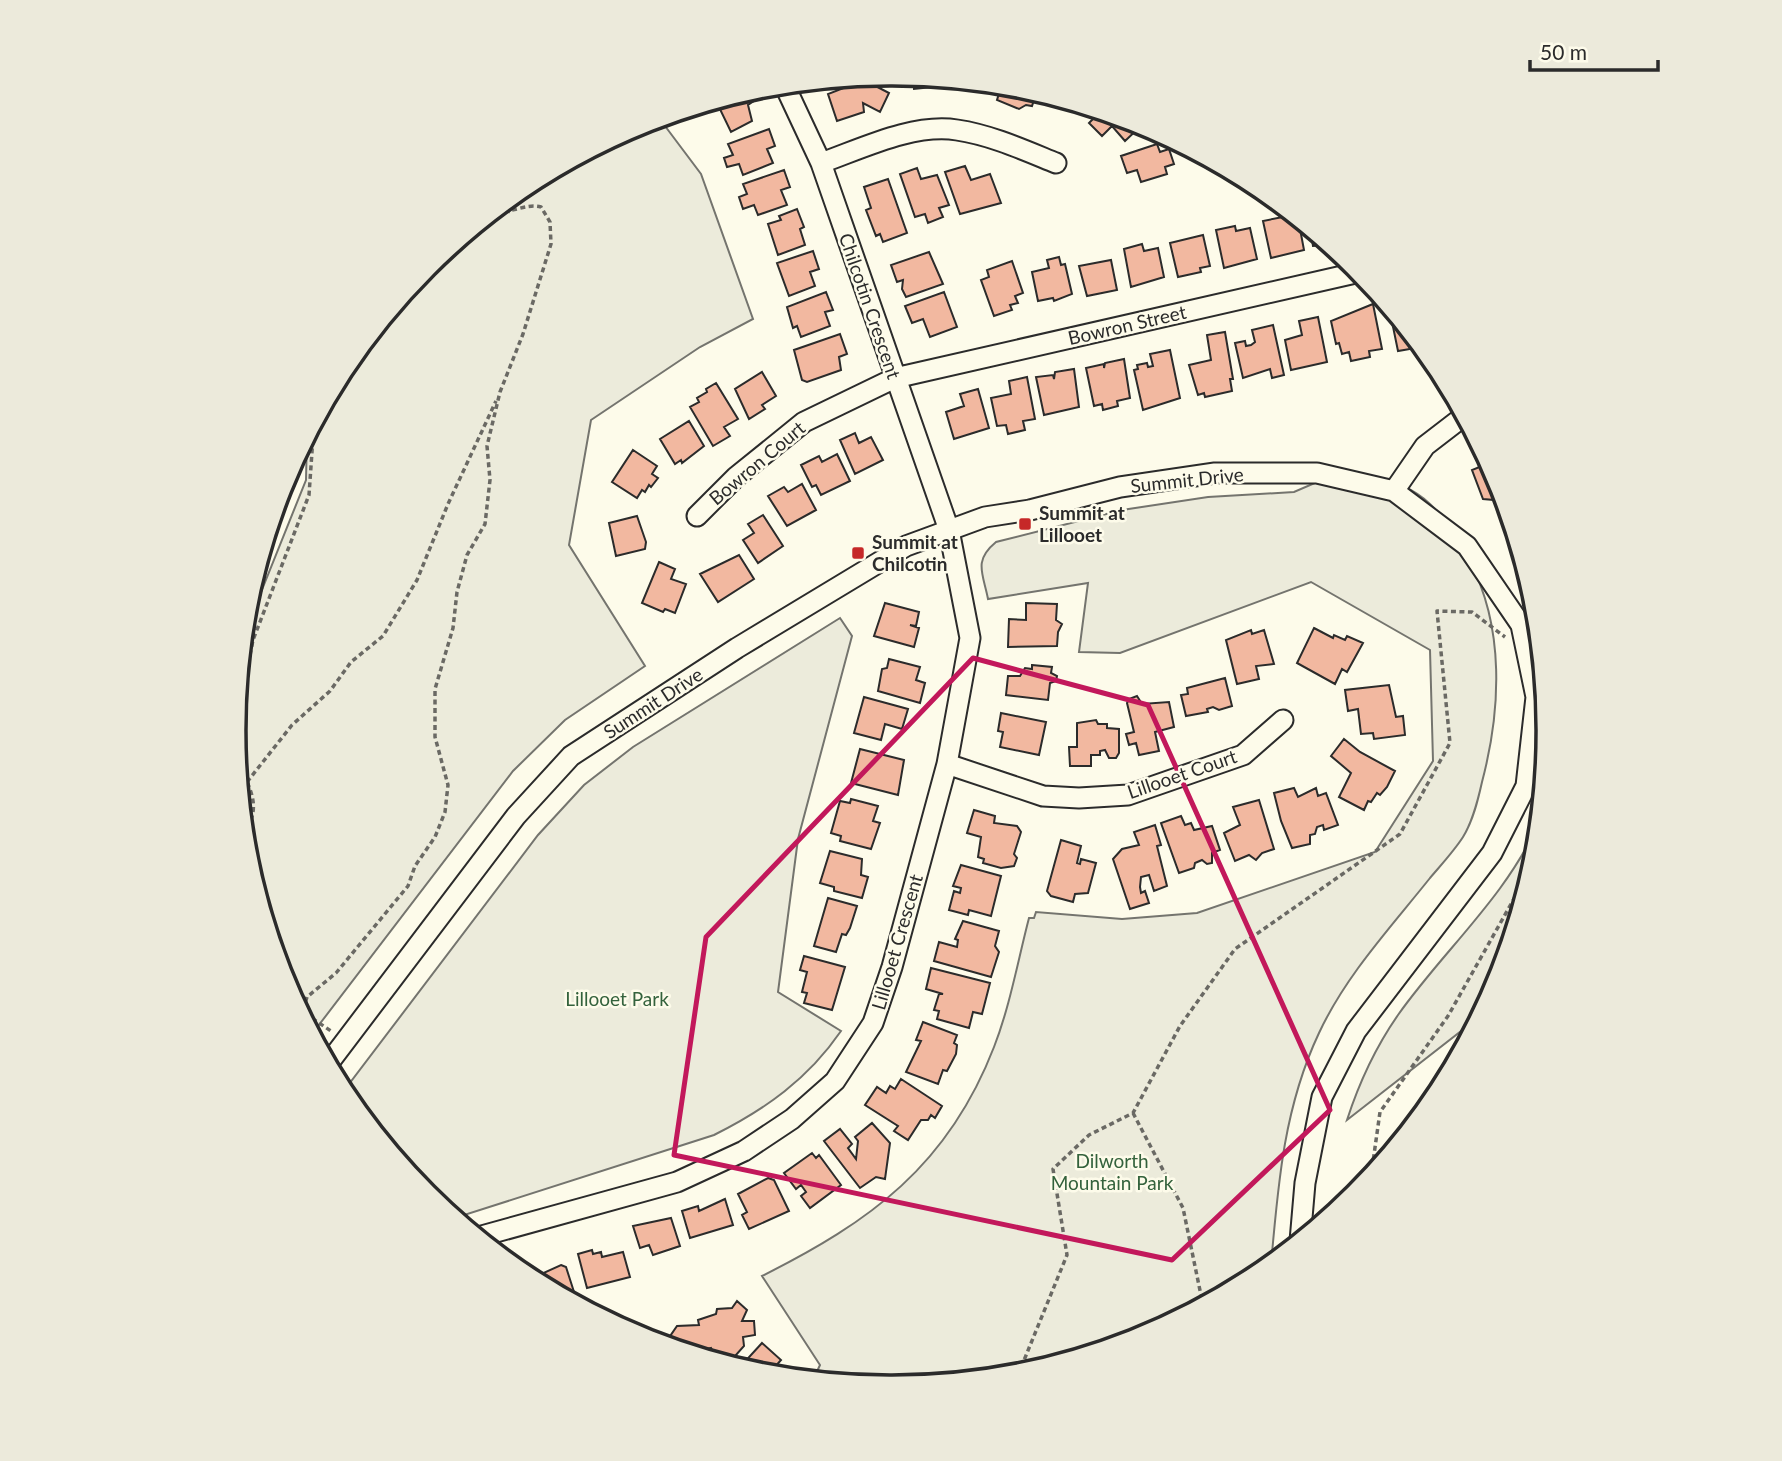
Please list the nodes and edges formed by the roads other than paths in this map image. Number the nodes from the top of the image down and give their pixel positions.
1 (789, 94) edge
2 (821, 163) junction
3 (1056, 163) dead end
4 (1347, 275) edge
5 (895, 378) junction
6 (1456, 422) edge
7 (1394, 491) junction
8 (697, 516) dead end
9 (949, 530) junction
10 (1534, 687) edge
11 (1535, 707) edge
12 (1283, 720) dead end
13 (947, 764) junction
14 (335, 1056) edge
15 (1301, 1227) edge
16 (489, 1234) edge

1 - 2 street, Chilcotin Crescent
2 - 3 street
2 - 5 street, Chilcotin Crescent
4 - 5 street, Bowron Street
5 - 8 street, Bowron Court
5 - 9 street, Chilcotin Crescent
6 - 7 street
7 - 9 street, Summit Drive
7 - 10 street, Summit Drive
9 - 13 street, Lillooet Crescent
9 - 14 street, Summit Drive
11 - 15 street, Summit Drive
12 - 13 street, Lillooet Court
13 - 16 street, Lillooet Crescent

